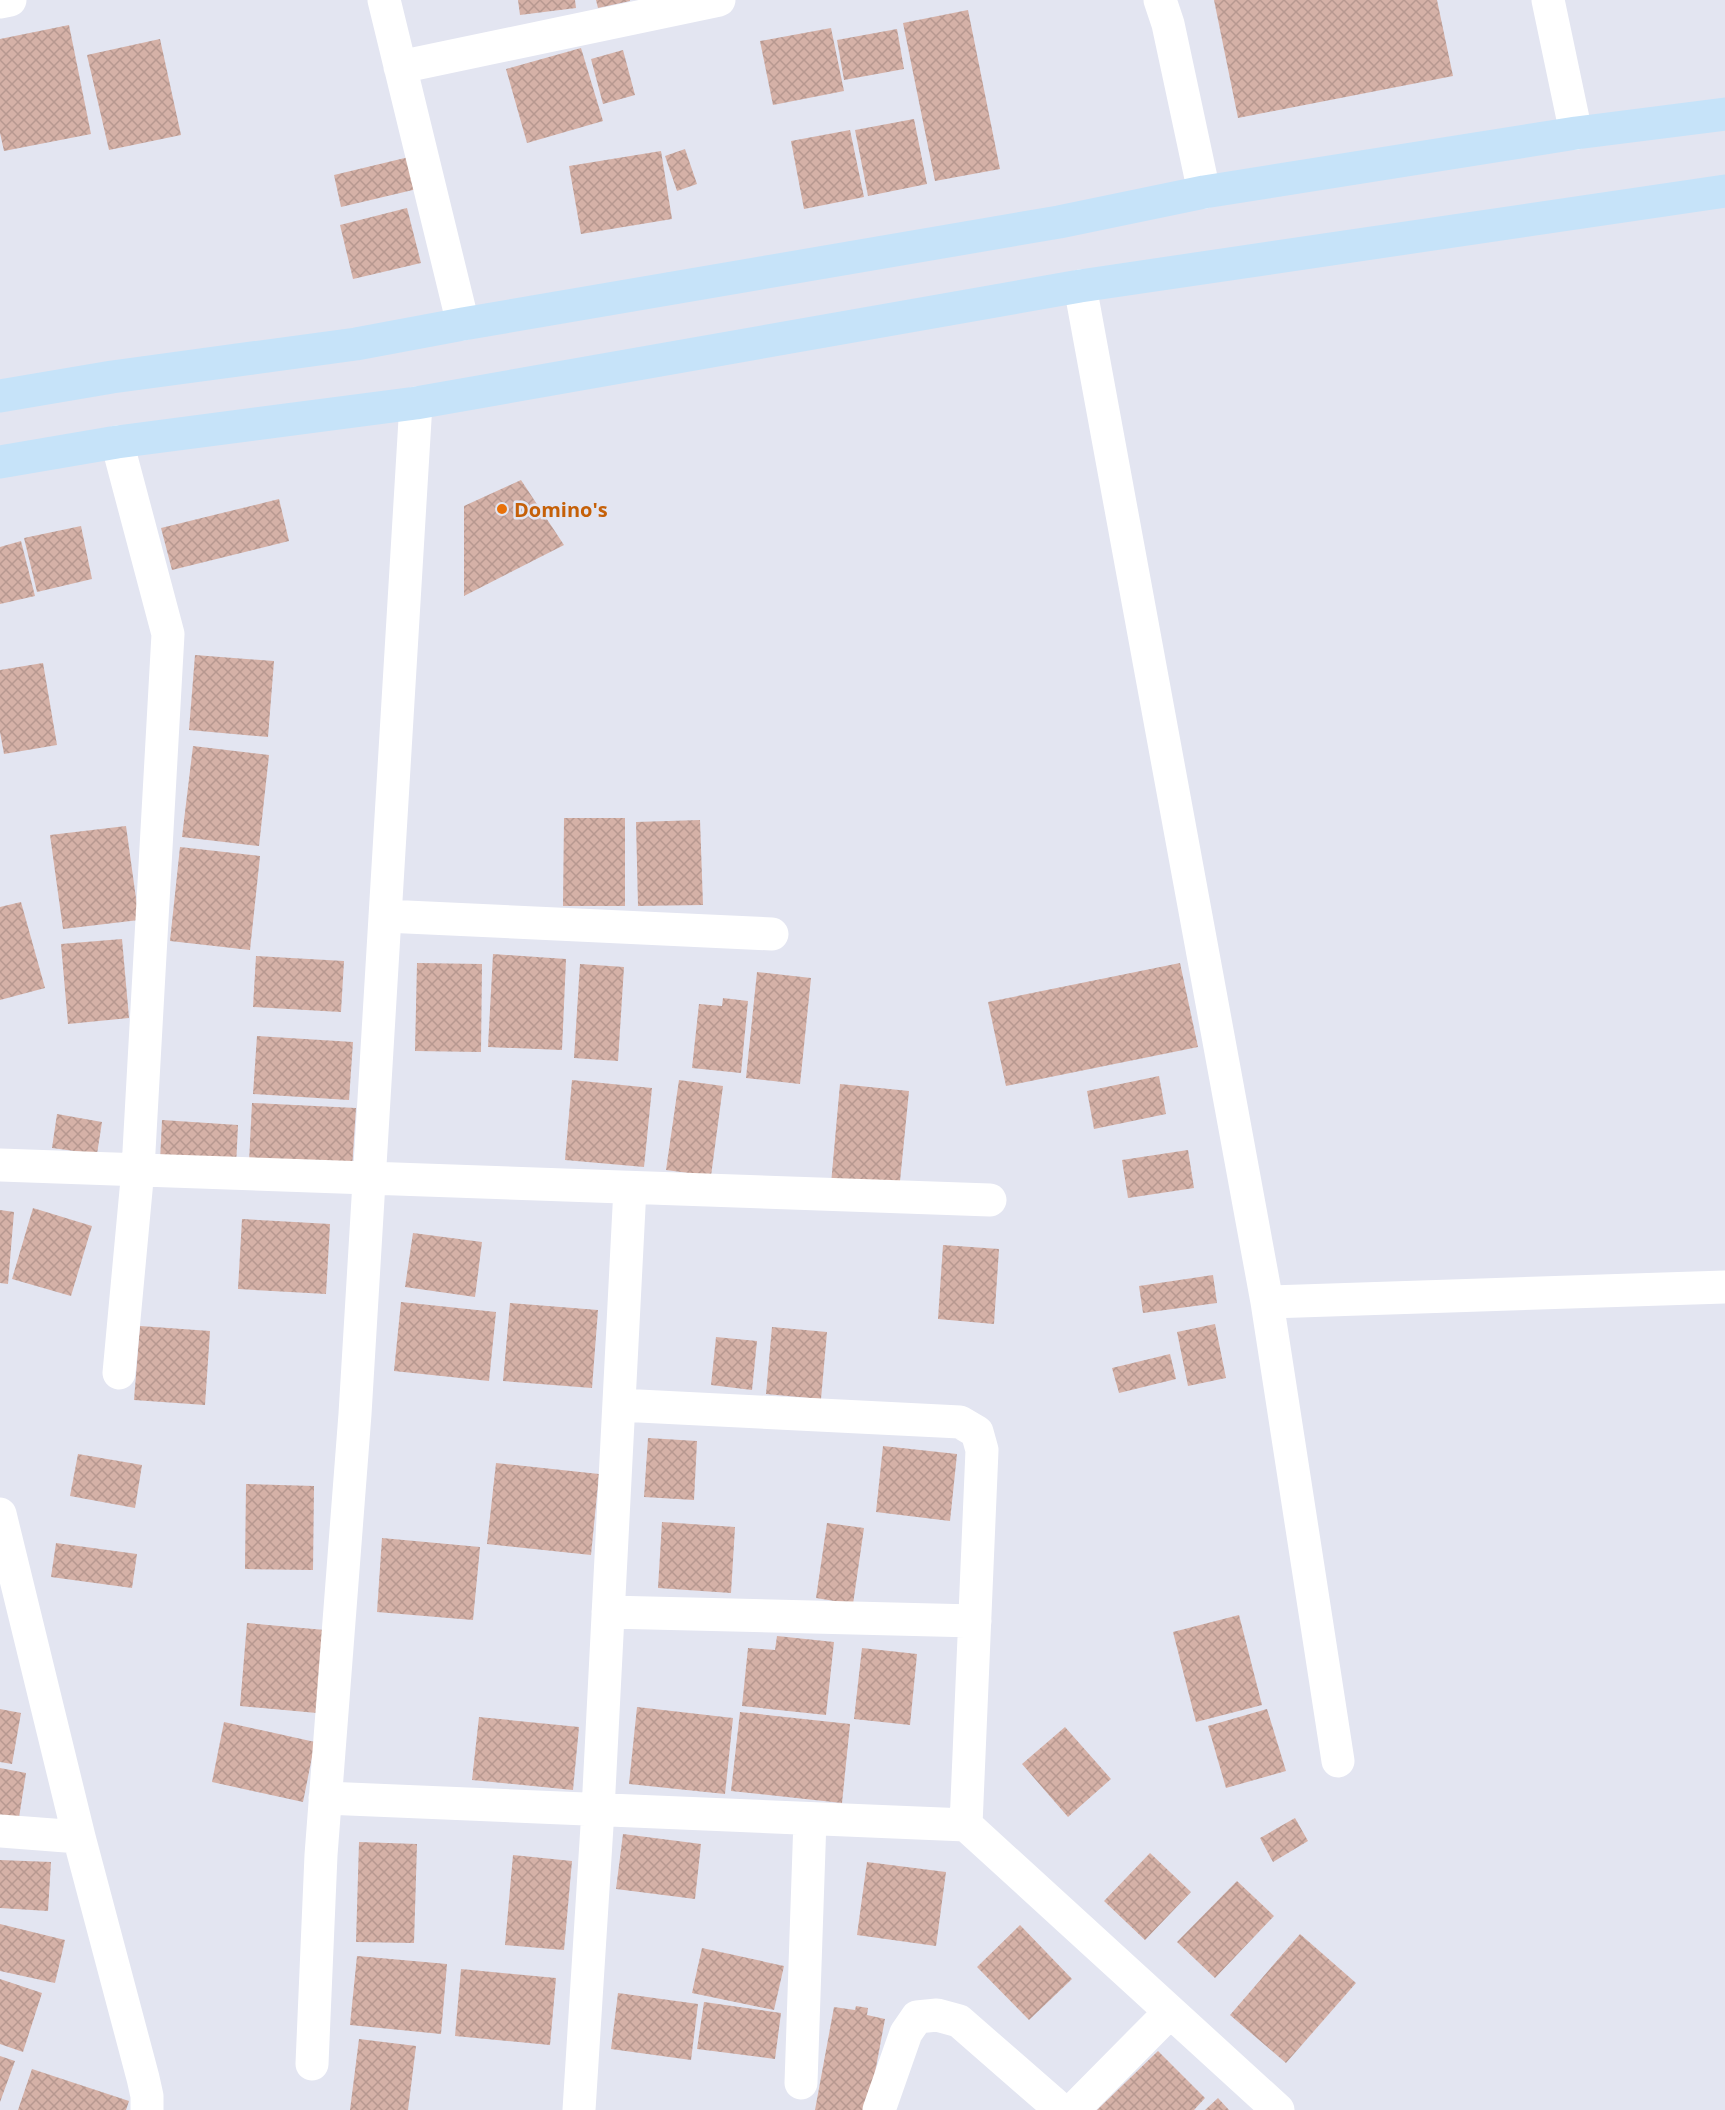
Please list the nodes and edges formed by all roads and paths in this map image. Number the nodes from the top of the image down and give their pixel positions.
1 (10, 0) edge
2 (384, 0) edge
3 (719, 0) edge
4 (1160, 0) edge
5 (1548, 0) edge
6 (0, 2) edge
7 (399, 68) junction
8 (1725, 114) edge
9 (1576, 133) junction
10 (1725, 191) edge
11 (1204, 192) junction
12 (1080, 286) junction
13 (464, 324) junction
14 (0, 396) edge
15 (416, 403) junction
16 (117, 442) junction
17 (0, 462) edge
18 (385, 916) junction
19 (772, 934) dead end
20 (0, 1165) edge
21 (138, 1170) junction
22 (370, 1179) junction
23 (630, 1188) junction
24 (990, 1200) dead end
25 (1725, 1287) edge
26 (1267, 1302) junction
27 (119, 1373) dead end
28 (619, 1405) junction
29 (0, 1514) edge
30 (7, 1568) edge
31 (608, 1612) junction
32 (975, 1621) junction
33 (1338, 1761) dead end
34 (325, 1798) junction
35 (598, 1810) junction
36 (810, 1819) junction
37 (966, 1825) junction
38 (0, 1831) edge
39 (80, 1837) junction
40 (1170, 2012) junction
41 (312, 2064) dead end
42 (801, 2083) dead end
43 (147, 2110) edge
44 (579, 2110) edge
45 (879, 2110) edge
46 (1061, 2110) edge
47 (1073, 2110) edge
48 (1278, 2110) edge

1 - 6 street
2 - 7 street
3 - 7 street
4 - 11 street
5 - 9 street
7 - 13 street
8 - 9 main road
9 - 11 main road
10 - 12 main road
11 - 13 main road
12 - 15 main road
12 - 26 street
13 - 14 main road
15 - 16 main road
15 - 18 street
16 - 17 main road
16 - 21 street
18 - 19 street
18 - 22 street
20 - 21 street
21 - 22 street
21 - 27 street
22 - 23 street
22 - 34 street
23 - 24 street
23 - 28 street
25 - 26 street
26 - 33 street
28 - 31 street
28 - 32 street
29 - 30 street
30 - 39 street
31 - 32 street
31 - 35 street
32 - 37 street
34 - 35 street
34 - 41 street
35 - 36 street
35 - 44 street
36 - 37 street
36 - 42 street
37 - 40 street
38 - 39 street
39 - 43 street
40 - 47 street
40 - 48 street
45 - 46 street

